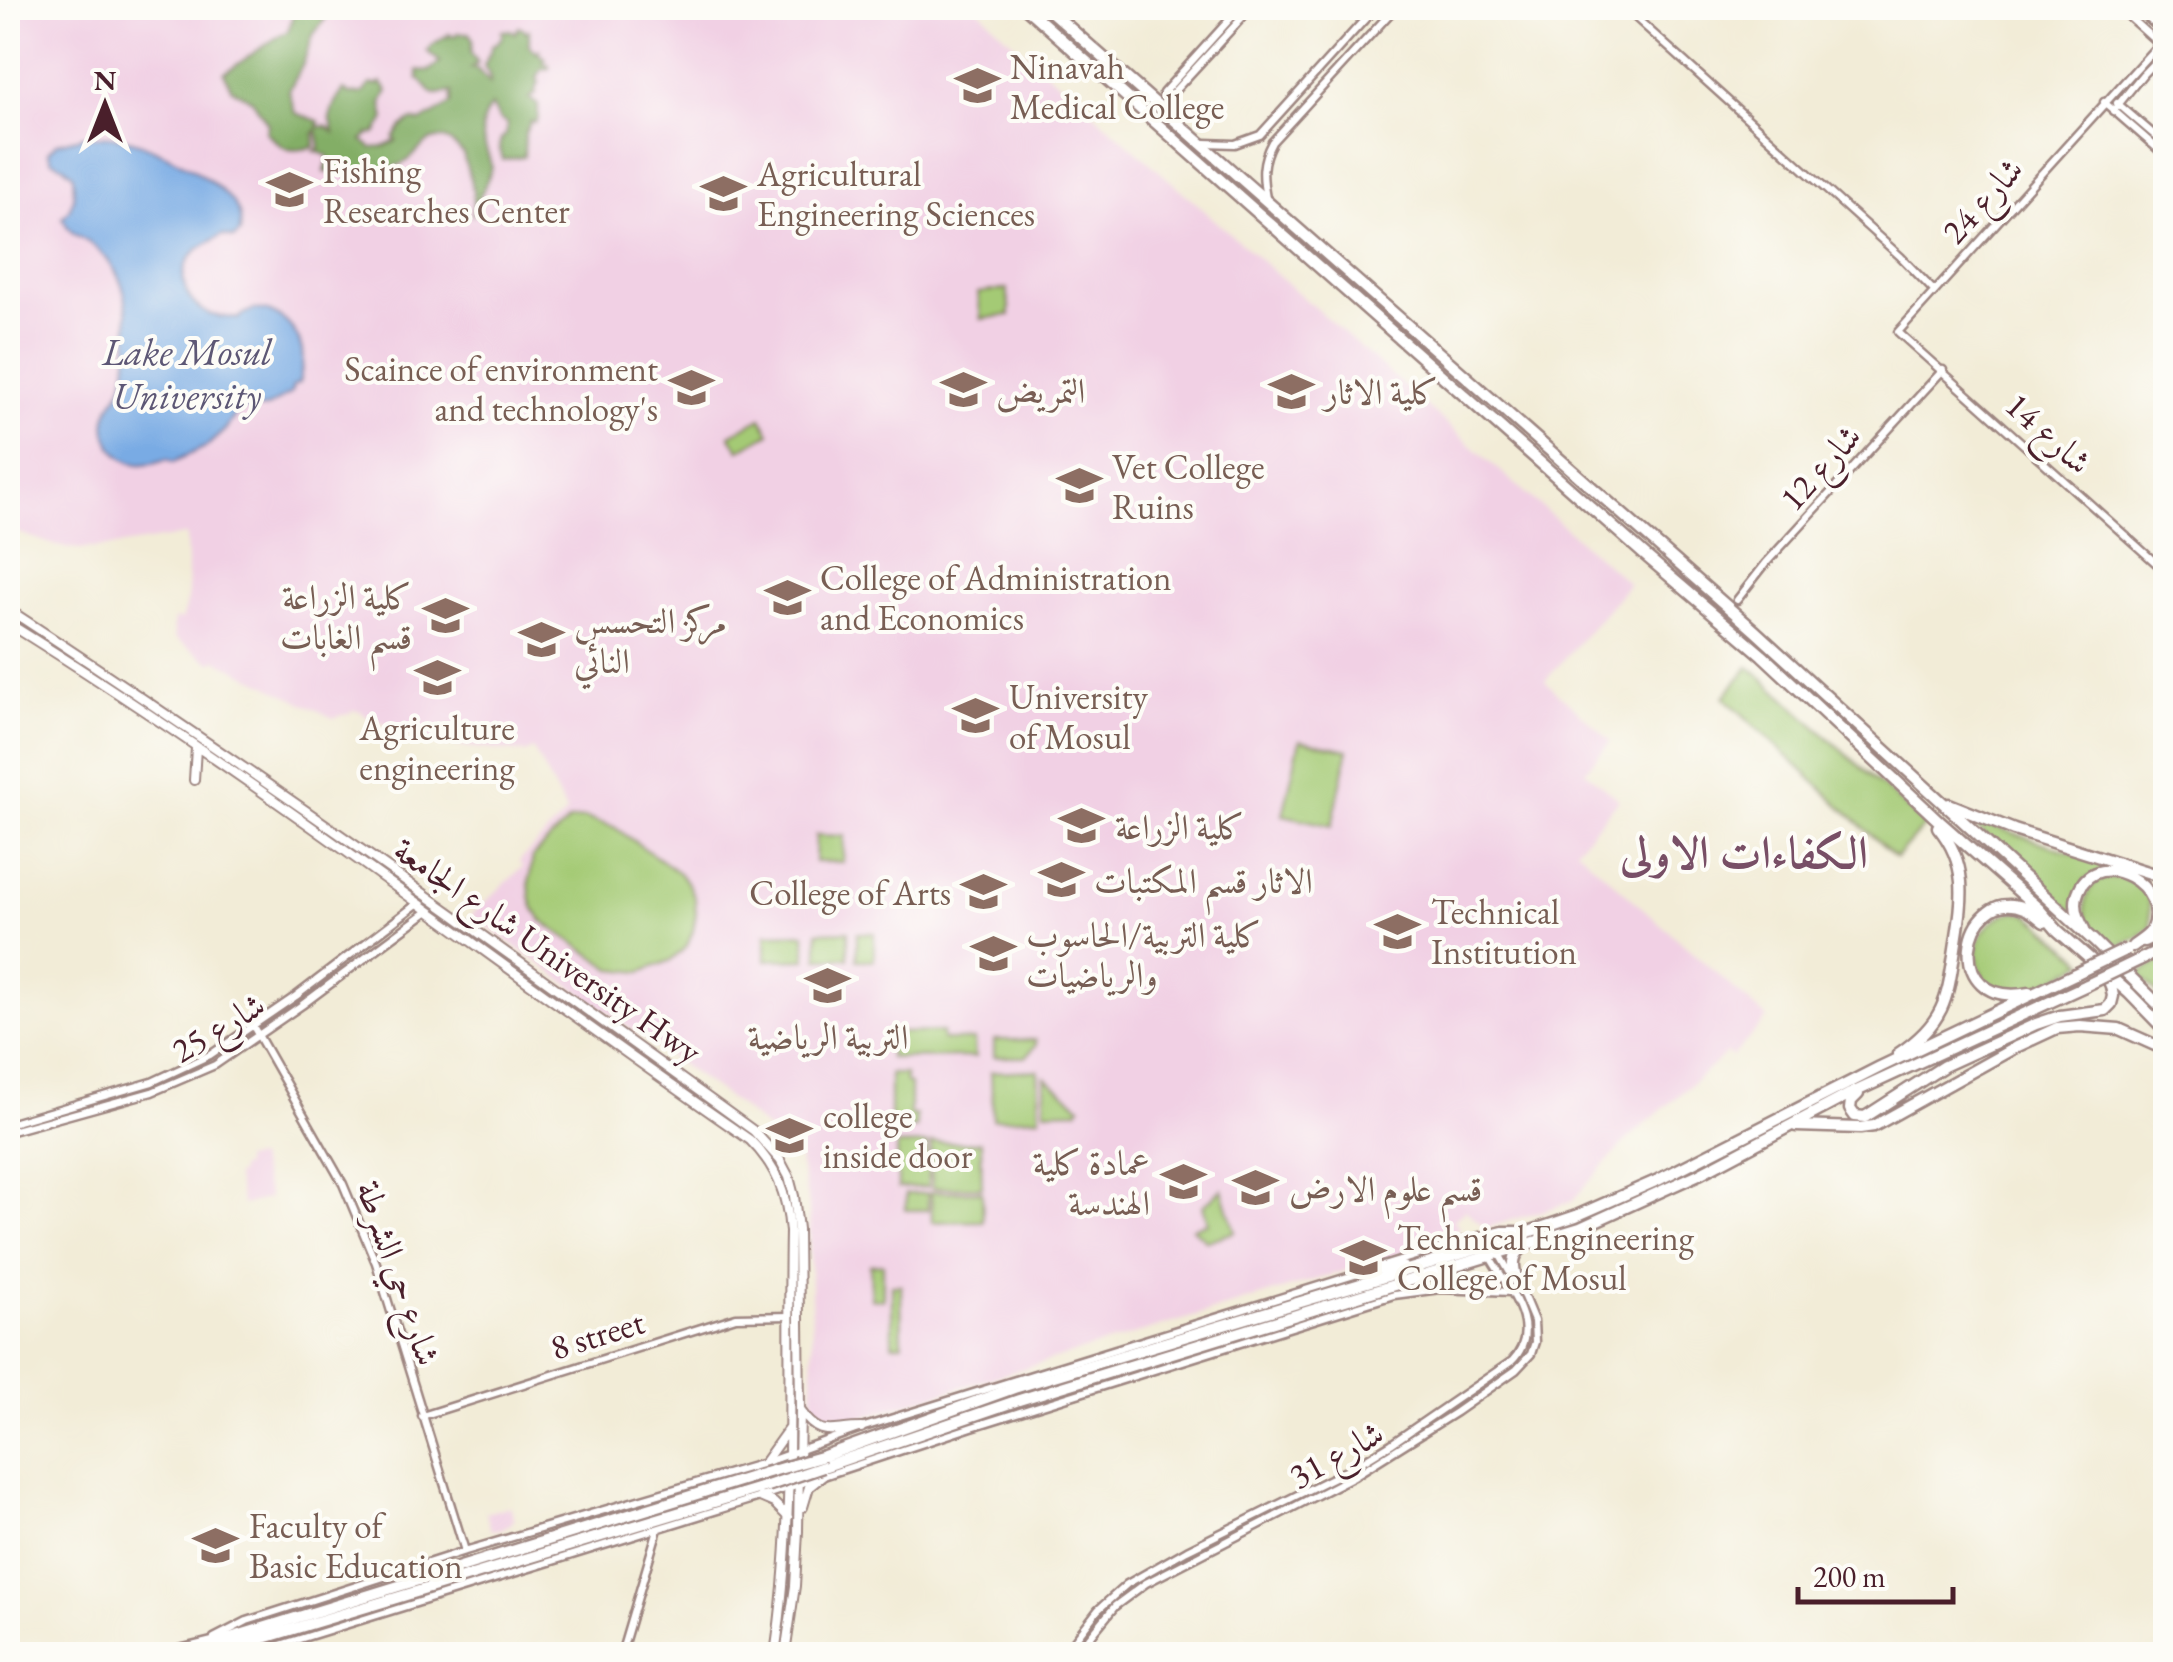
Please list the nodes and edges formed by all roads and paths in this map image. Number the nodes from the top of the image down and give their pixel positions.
1 (1026, 8) edge
2 (1047, 8) edge
3 (1240, 8) edge
4 (1252, 8) edge
5 (1375, 8) edge
6 (1395, 8) edge
7 (1626, 8) edge
8 (2119, 8) edge
9 (2136, 8) edge
10 (2155, 24) junction
11 (2147, 33) junction
12 (2166, 35) edge
13 (2162, 47) edge
14 (2110, 96) junction
15 (2104, 102) junction
16 (2116, 108) junction
17 (1202, 142) junction
18 (2166, 145) edge
19 (2166, 156) edge
20 (1266, 200) junction
21 (1934, 291) junction
22 (1898, 332) joint
23 (1448, 362) junction
24 (1943, 370) junction
25 (1439, 371) junction
26 (2166, 572) edge
27 (1736, 600) joint
28 (8, 609) edge
29 (1749, 621) junction
30 (8, 623) edge
31 (196, 748) junction
32 (194, 780) dead end
33 (1908, 792) junction
34 (1934, 794) junction
35 (2166, 878) edge
36 (417, 904) junction
37 (428, 911) junction
38 (2057, 930) junction
39 (2166, 931) edge
40 (2094, 941) junction
41 (2130, 947) junction
42 (2166, 947) edge
43 (2100, 966) junction
44 (2040, 991) junction
45 (2166, 1011) edge
46 (253, 1026) junction
47 (2166, 1031) edge
48 (259, 1035) junction
49 (621, 1041) junction
50 (2166, 1050) edge
51 (1880, 1067) junction
52 (1879, 1081) junction
53 (8, 1124) edge
54 (8, 1132) edge
55 (1776, 1134) junction
56 (1534, 1230) junction
57 (1524, 1246) junction
58 (1494, 1256) junction
59 (1376, 1268) junction
60 (1410, 1269) junction
61 (1380, 1294) junction
62 (1517, 1295) junction
63 (790, 1316) junction
64 (1523, 1348) junction
65 (1531, 1354) junction
66 (1087, 1357) junction
67 (1112, 1358) junction
68 (1489, 1378) junction
69 (1495, 1385) junction
70 (800, 1410) junction
71 (422, 1416) junction
72 (789, 1428) junction
73 (861, 1428) junction
74 (800, 1451) junction
75 (789, 1454) junction
76 (824, 1466) junction
77 (765, 1474) junction
78 (799, 1484) junction
79 (789, 1487) junction
80 (760, 1497) junction
81 (788, 1518) junction
82 (658, 1528) junction
83 (798, 1531) junction
84 (1224, 1537) junction
85 (465, 1551) junction
86 (293, 1642) junction
87 (204, 1644) junction
88 (250, 1649) edge
89 (167, 1654) edge
90 (212, 1654) edge
91 (297, 1654) edge
92 (621, 1654) edge
93 (775, 1654) edge
94 (784, 1654) edge
95 (1064, 1654) edge
96 (1076, 1654) edge

1 - 25 highway
2 - 17 highway
3 - 4 street
5 - 17 street
6 - 20 street
7 - 21 street
8 - 11 street
9 - 10 street
10 - 11 street
10 - 12 street
11 - 13 street
12 - 13 street
13 - 14 street, شارع 24
13 - 16 street
14 - 15 street, شارع 24
14 - 16 street
15 - 16 street
15 - 21 street, شارع 24
16 - 18 street
16 - 19 street
17 - 20 highway
20 - 23 highway
21 - 22 street, شارع 24
22 - 24 street, شارع 14
23 - 25 highway
23 - 29 highway
24 - 26 street, شارع 14
24 - 27 street, شارع 12
25 - 33 highway
27 - 29 highway
28 - 49 main road, شارع الجامعة University Hwy
29 - 34 highway
30 - 31 main road, شارع الجامعة University Hwy
31 - 32 main road
31 - 36 main road, شارع الجامعة University Hwy
33 - 38 highway
33 - 51 highway
34 - 35 highway
34 - 40 highway
36 - 37 main road, شارع الجامعة University Hwy
36 - 46 street, شارع 25
37 - 48 street, شارع 25
37 - 49 main road, شارع الجامعة University Hwy
38 - 43 highway
38 - 44 highway
39 - 41 highway
40 - 41 highway
40 - 45 highway
41 - 44 highway, bridge
42 - 52 highway, bridge
43 - 47 highway
43 - 52 highway
44 - 51 highway
46 - 48 street, شارع حي الشرطة
46 - 53 street, شارع 25
48 - 54 street, شارع 25
48 - 71 street, شارع حي الشرطة
49 - 63 main road, شارع الجامعة University Hwy
49 - 70 main road, شارع الجامعة University Hwy
50 - 55 highway
51 - 56 highway
52 - 55 highway
55 - 57 highway
56 - 59 street
56 - 60 highway
57 - 58 highway
57 - 62 highway
58 - 61 highway
58 - 62 street
59 - 60 highway
59 - 66 street
60 - 67 highway
61 - 62 street
61 - 76 highway
62 - 64 street
62 - 65 street
63 - 71 street, 8 street
63 - 72 main road, شارع الجامعة University Hwy
64 - 65 street
64 - 68 street, شارع 31
65 - 69 street, شارع 31
66 - 67 highway
66 - 73 street
67 - 76 highway
68 - 69 street
68 - 84 street, شارع 31
69 - 84 street, شارع 31
70 - 73 main road
70 - 74 main road, شارع الجامعة University Hwy
71 - 85 street, شارع حي الشرطة
72 - 75 main road, شارع الجامعة University Hwy
72 - 77 main road
73 - 74 street
74 - 75 street
74 - 78 main road, شارع الجامعة University Hwy
75 - 77 street
75 - 79 main road, شارع الجامعة University Hwy
76 - 77 highway, bridge
76 - 78 street
76 - 83 main road
77 - 85 street
77 - 87 highway
77 - 88 highway
78 - 79 street
78 - 83 main road, شارع الجامعة University Hwy
79 - 80 street
79 - 81 main road, شارع الجامعة University Hwy
80 - 81 main road
80 - 82 street
81 - 93 main road, شارع الجامعة University Hwy
82 - 86 street
82 - 92 street
83 - 94 main road
84 - 95 street, شارع 31
84 - 96 street, شارع 31
85 - 87 street
86 - 88 street
86 - 91 street
87 - 89 highway
88 - 90 highway

